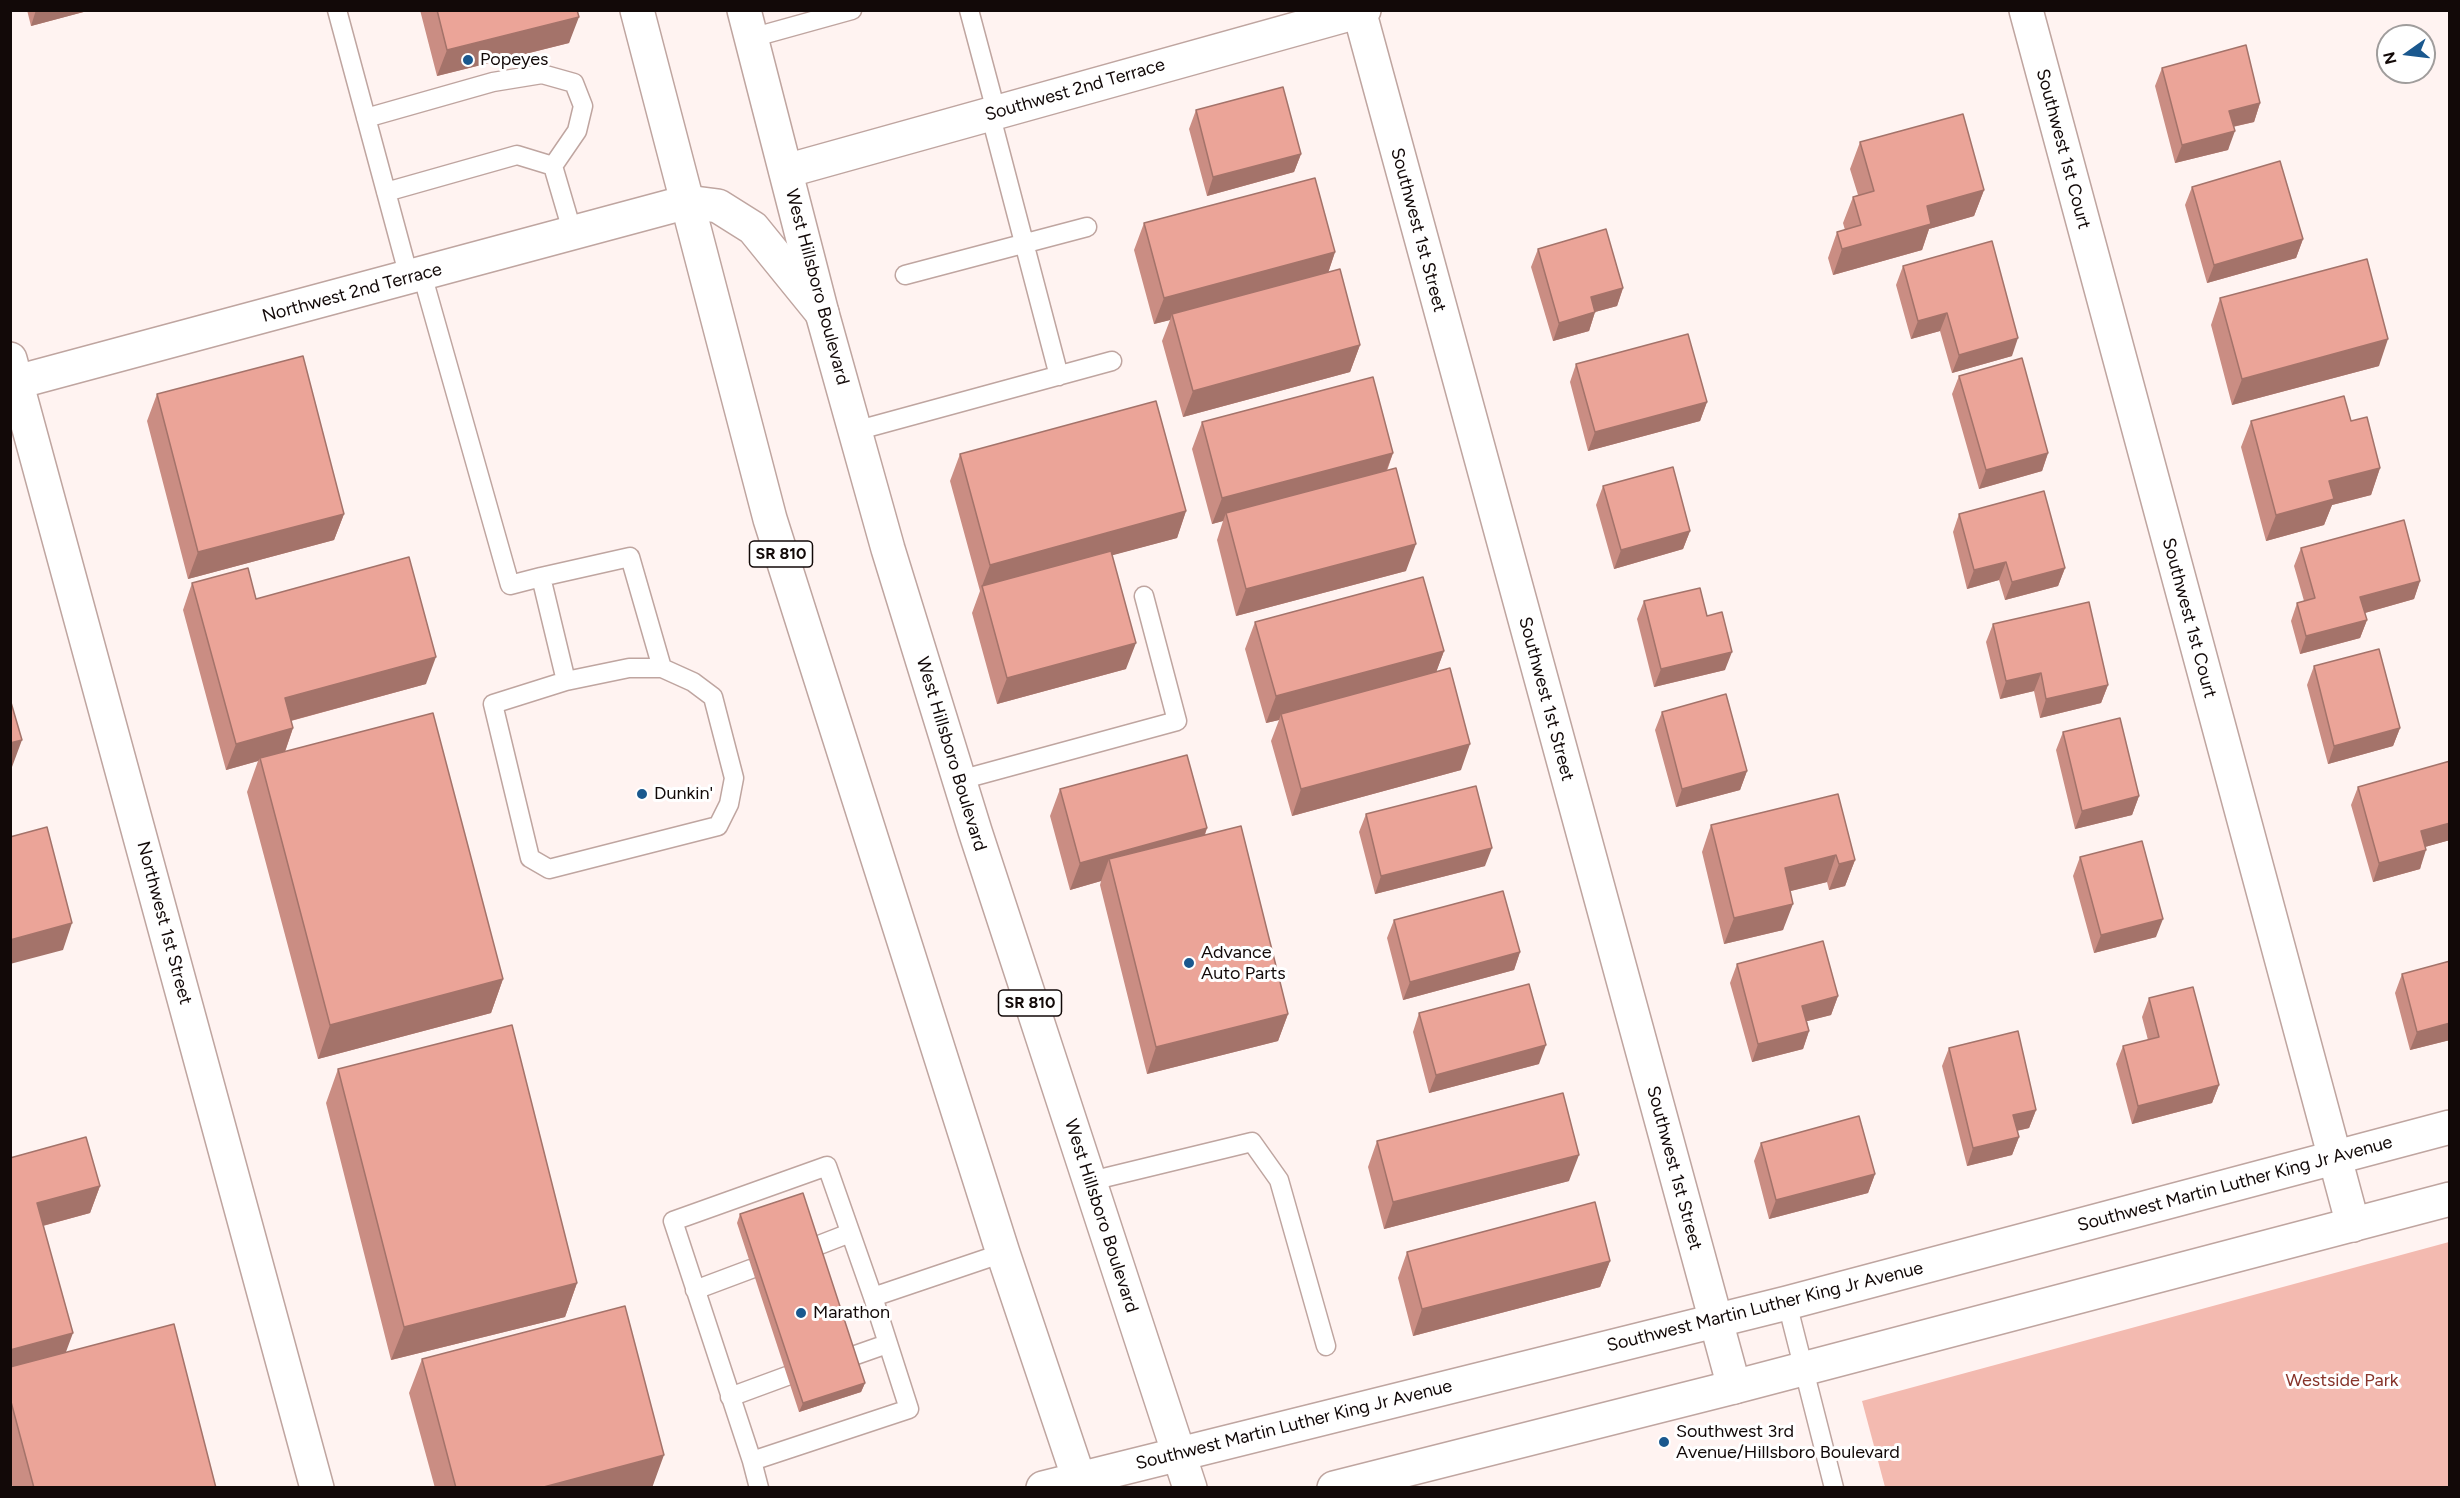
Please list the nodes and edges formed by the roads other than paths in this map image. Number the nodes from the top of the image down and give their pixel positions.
1 (337, 10) edge
2 (637, 10) edge
3 (852, 10) edge
4 (969, 10) edge
5 (2026, 10) edge
6 (1360, 11) edge
7 (747, 24) edge
8 (993, 112) junction
9 (366, 118) junction
10 (553, 166) junction
11 (786, 171) junction
12 (386, 192) junction
13 (687, 202) junction
14 (1087, 227) dead end
15 (573, 234) junction
16 (1024, 243) junction
17 (905, 275) dead end
18 (415, 276) junction
19 (822, 313) junction
20 (1112, 361) dead end
21 (1059, 375) junction
22 (15, 385) edge
23 (855, 430) junction
24 (541, 577) junction
25 (1144, 596) dead end
26 (662, 669) junction
27 (566, 681) junction
28 (960, 780) junction
29 (2450, 1127) edge
30 (2335, 1158) junction
31 (1090, 1180) junction
32 (2450, 1199) edge
33 (2353, 1225) junction
34 (850, 1233) junction
35 (814, 1247) edge
36 (1003, 1252) junction
37 (751, 1269) dead end
38 (695, 1290) junction
39 (873, 1297) junction
40 (1787, 1303) junction
41 (1715, 1320) junction
42 (887, 1344) junction
43 (1326, 1346) dead end
44 (850, 1357) edge
45 (1803, 1369) junction
46 (787, 1376) dead end
47 (1734, 1387) junction
48 (730, 1397) junction
49 (1178, 1454) junction
50 (752, 1461) junction
51 (1081, 1483) edge
52 (317, 1488) edge
53 (759, 1488) edge
54 (1043, 1488) edge
55 (1190, 1488) edge
56 (1334, 1488) edge
57 (1834, 1488) edge

1 - 9 lane
2 - 13 street, SR 810
3 - 7 lane
4 - 8 lane
5 - 30 street, Southwest 1st Court
6 - 8 street, Southwest 2nd Terrace
6 - 41 street, Southwest 1st Street
7 - 11 street, West Hillsboro Boulevard / SR 810
8 - 11 street, Southwest 2nd Terrace
8 - 16 lane
9 - 10 lane
9 - 12 lane
10 - 12 lane
10 - 15 lane
11 - 19 street, West Hillsboro Boulevard / SR 810
12 - 18 lane
13 - 15 street, Northwest 2nd Terrace
13 - 19 street
13 - 36 street, SR 810
14 - 16 lane
15 - 18 street, Northwest 2nd Terrace
16 - 17 lane
16 - 21 lane
18 - 22 street, Northwest 2nd Terrace
18 - 24 lane
19 - 23 street, West Hillsboro Boulevard / SR 810
20 - 21 lane
21 - 23 lane
22 - 52 street, Northwest 1st Street
23 - 28 street, West Hillsboro Boulevard / SR 810
24 - 26 lane
24 - 27 lane
25 - 28 lane
26 - 27 lane
26 - 27 lane
28 - 31 street, West Hillsboro Boulevard / SR 810
29 - 30 street, Southwest Martin Luther King Jr Avenue
30 - 33 street, Southwest 1st Court
30 - 40 street, Southwest Martin Luther King Jr Avenue
31 - 43 lane
31 - 49 street, West Hillsboro Boulevard / SR 810
32 - 33 street
33 - 45 street
34 - 35 lane
34 - 38 lane
34 - 39 lane
36 - 39 lane
36 - 51 street, SR 810
37 - 38 lane
38 - 48 lane
39 - 42 lane
40 - 41 street, Southwest Martin Luther King Jr Avenue
40 - 45 lane
41 - 47 street, Southwest 1st Street
41 - 49 street, Southwest Martin Luther King Jr Avenue
42 - 44 lane
42 - 50 lane
45 - 47 street
45 - 57 lane
46 - 48 lane
47 - 56 street
48 - 50 lane
49 - 51 street, Southwest Martin Luther King Jr Avenue
49 - 55 street, West Hillsboro Boulevard / SR 810
50 - 53 lane
51 - 54 street, Southwest Martin Luther King Jr Avenue

